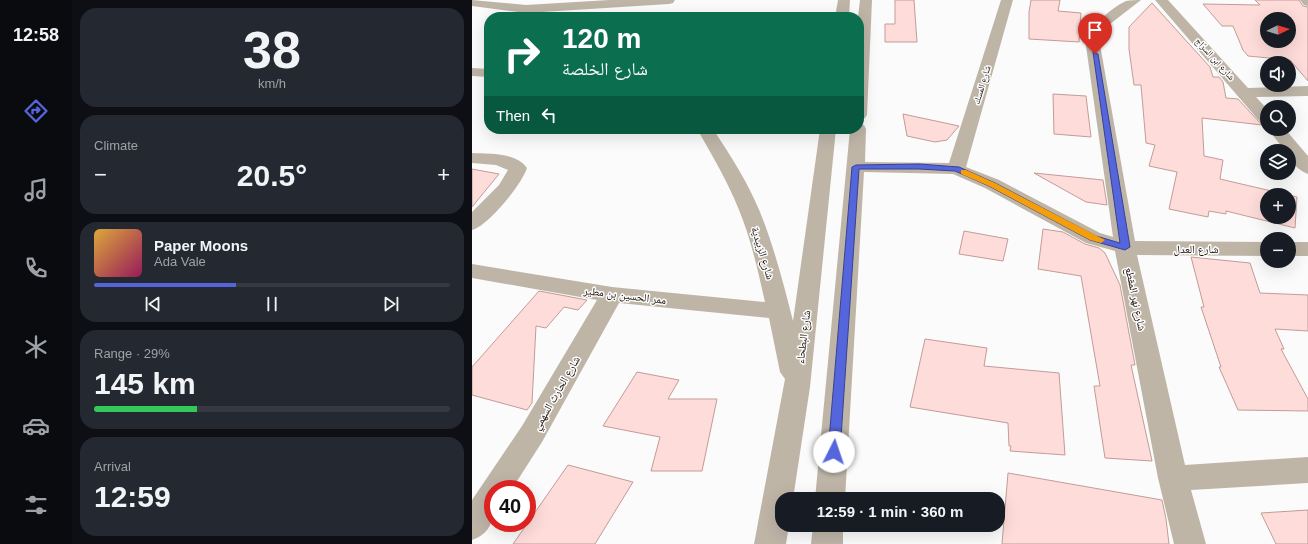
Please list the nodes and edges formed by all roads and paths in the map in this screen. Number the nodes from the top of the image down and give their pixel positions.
1 (669, 0) edge
2 (844, 0) edge
3 (866, 0) edge
4 (1007, 0) edge
5 (1135, 0) edge
6 (1161, 0) edge
7 (1306, 0) edge
8 (640, 1) edge
9 (472, 2) edge
10 (1308, 2) edge
11 (646, 12) edge
12 (843, 12) edge
13 (864, 33) edge
14 (472, 72) edge
15 (484, 73) edge
16 (1308, 91) edge
17 (1245, 92) junction
18 (1260, 110) edge
19 (708, 134) edge
20 (827, 134) edge
21 (858, 134) edge
22 (1282, 136) edge
23 (472, 158) edge
24 (856, 167) junction
25 (1308, 168) edge
26 (956, 169) junction
27 (472, 224) edge
28 (1125, 247) junction
29 (1260, 249) edge
30 (1296, 249) edge
31 (1308, 249) edge
32 (472, 271) edge
33 (612, 294) junction
34 (778, 311) junction
35 (797, 386) junction
36 (1308, 470) edge
37 (1173, 478) junction
38 (502, 480) edge
39 (831, 492) edge
40 (484, 508) edge
41 (472, 526) edge
42 (828, 532) edge
43 (770, 544) edge
44 (827, 544) edge
45 (1190, 544) edge

1 - 8 street
2 - 12 street
3 - 13 street
4 - 26 street, شارع المسك
5 - 28 street, شارع نهر المقطع
6 - 17 street, شارع ابن السرّاج
7 - 10 street
8 - 9 street
8 - 11 street
14 - 15 street
16 - 17 street
17 - 18 street, شارع ابن السرّاج
19 - 34 street, شارع الزبيدية
20 - 35 street, شارع البطحاء
21 - 24 street
22 - 25 street
23 - 27 street
24 - 26 street, شارع العدل
24 - 39 street
26 - 28 street, شارع العدل
28 - 29 street, شارع العدل
28 - 37 street, شارع نهر المقطع
30 - 31 street
32 - 33 street, ممر الحسين بن مطير
33 - 34 street, ممر الحسين بن مطير
33 - 38 street, شارع الحارث السهمي
34 - 35 street, شارع الزبيدية
35 - 43 street, شارع البطحاء
36 - 37 street
37 - 45 street, شارع نهر المقطع
40 - 41 street
42 - 44 street

